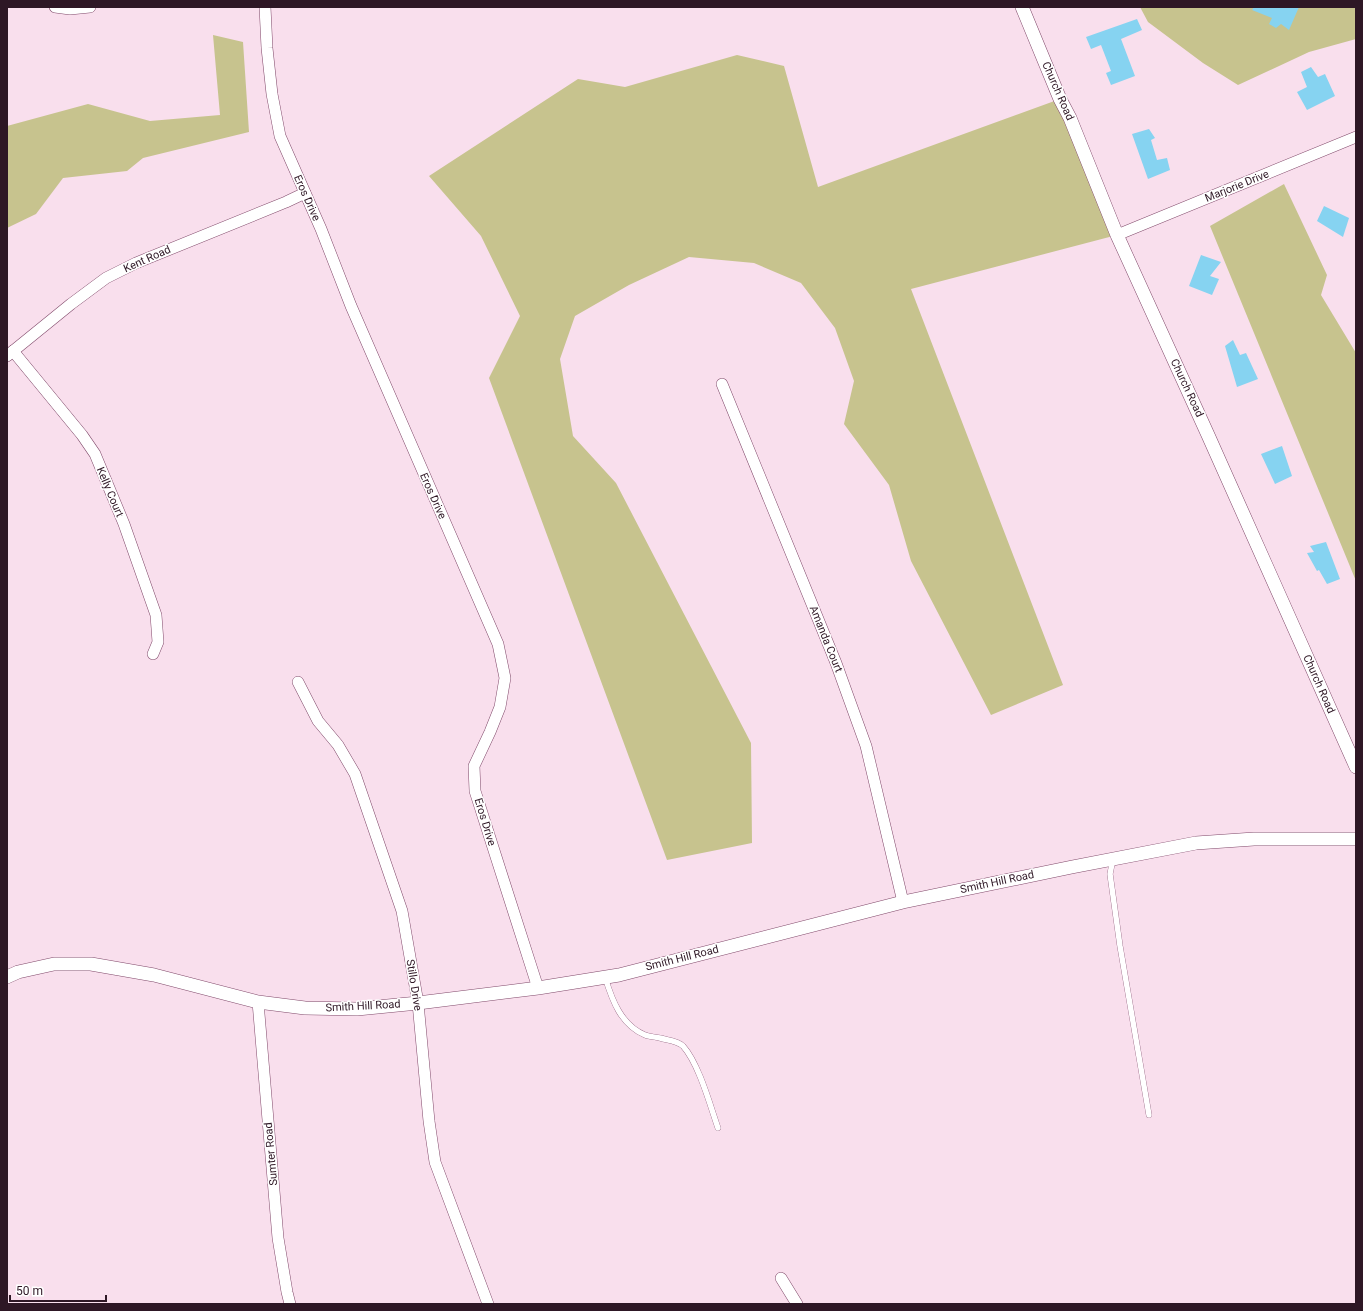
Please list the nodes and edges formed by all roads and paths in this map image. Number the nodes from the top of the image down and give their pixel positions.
1 (55, 7) edge
2 (90, 7) edge
3 (265, 7) edge
4 (1022, 7) edge
5 (1356, 137) edge
6 (305, 193) junction
7 (1117, 235) junction
8 (10, 354) edge
9 (722, 384) dead end
10 (153, 654) dead end
11 (298, 682) dead end
12 (1356, 767) edge
13 (1356, 839) edge
14 (1113, 859) junction
15 (903, 902) junction
16 (7, 977) edge
17 (605, 977) junction
18 (538, 988) junction
19 (258, 1002) junction
20 (418, 1003) junction
21 (1149, 1115) dead end
22 (718, 1128) dead end
23 (781, 1278) dead end
24 (290, 1304) edge
25 (488, 1304) edge
26 (797, 1304) edge

1 - 2 street
3 - 6 street, Eros Drive
4 - 7 street, Church Road
5 - 7 street, Marjorie Drive
6 - 8 street, Kent Road
6 - 18 street, Eros Drive
7 - 12 street, Church Road
8 - 10 street, Kelly Court
9 - 15 street, Amanda Court
11 - 20 street, Stillo Drive
13 - 14 street, Smith Hill Road
14 - 15 street, Smith Hill Road
14 - 21 lane
15 - 17 street, Smith Hill Road
16 - 19 street, Smith Hill Road
17 - 18 street, Smith Hill Road
17 - 22 lane
18 - 20 street, Smith Hill Road
19 - 20 street, Smith Hill Road
19 - 24 street, Sumter Road
20 - 25 street, Stillo Drive
23 - 26 street

